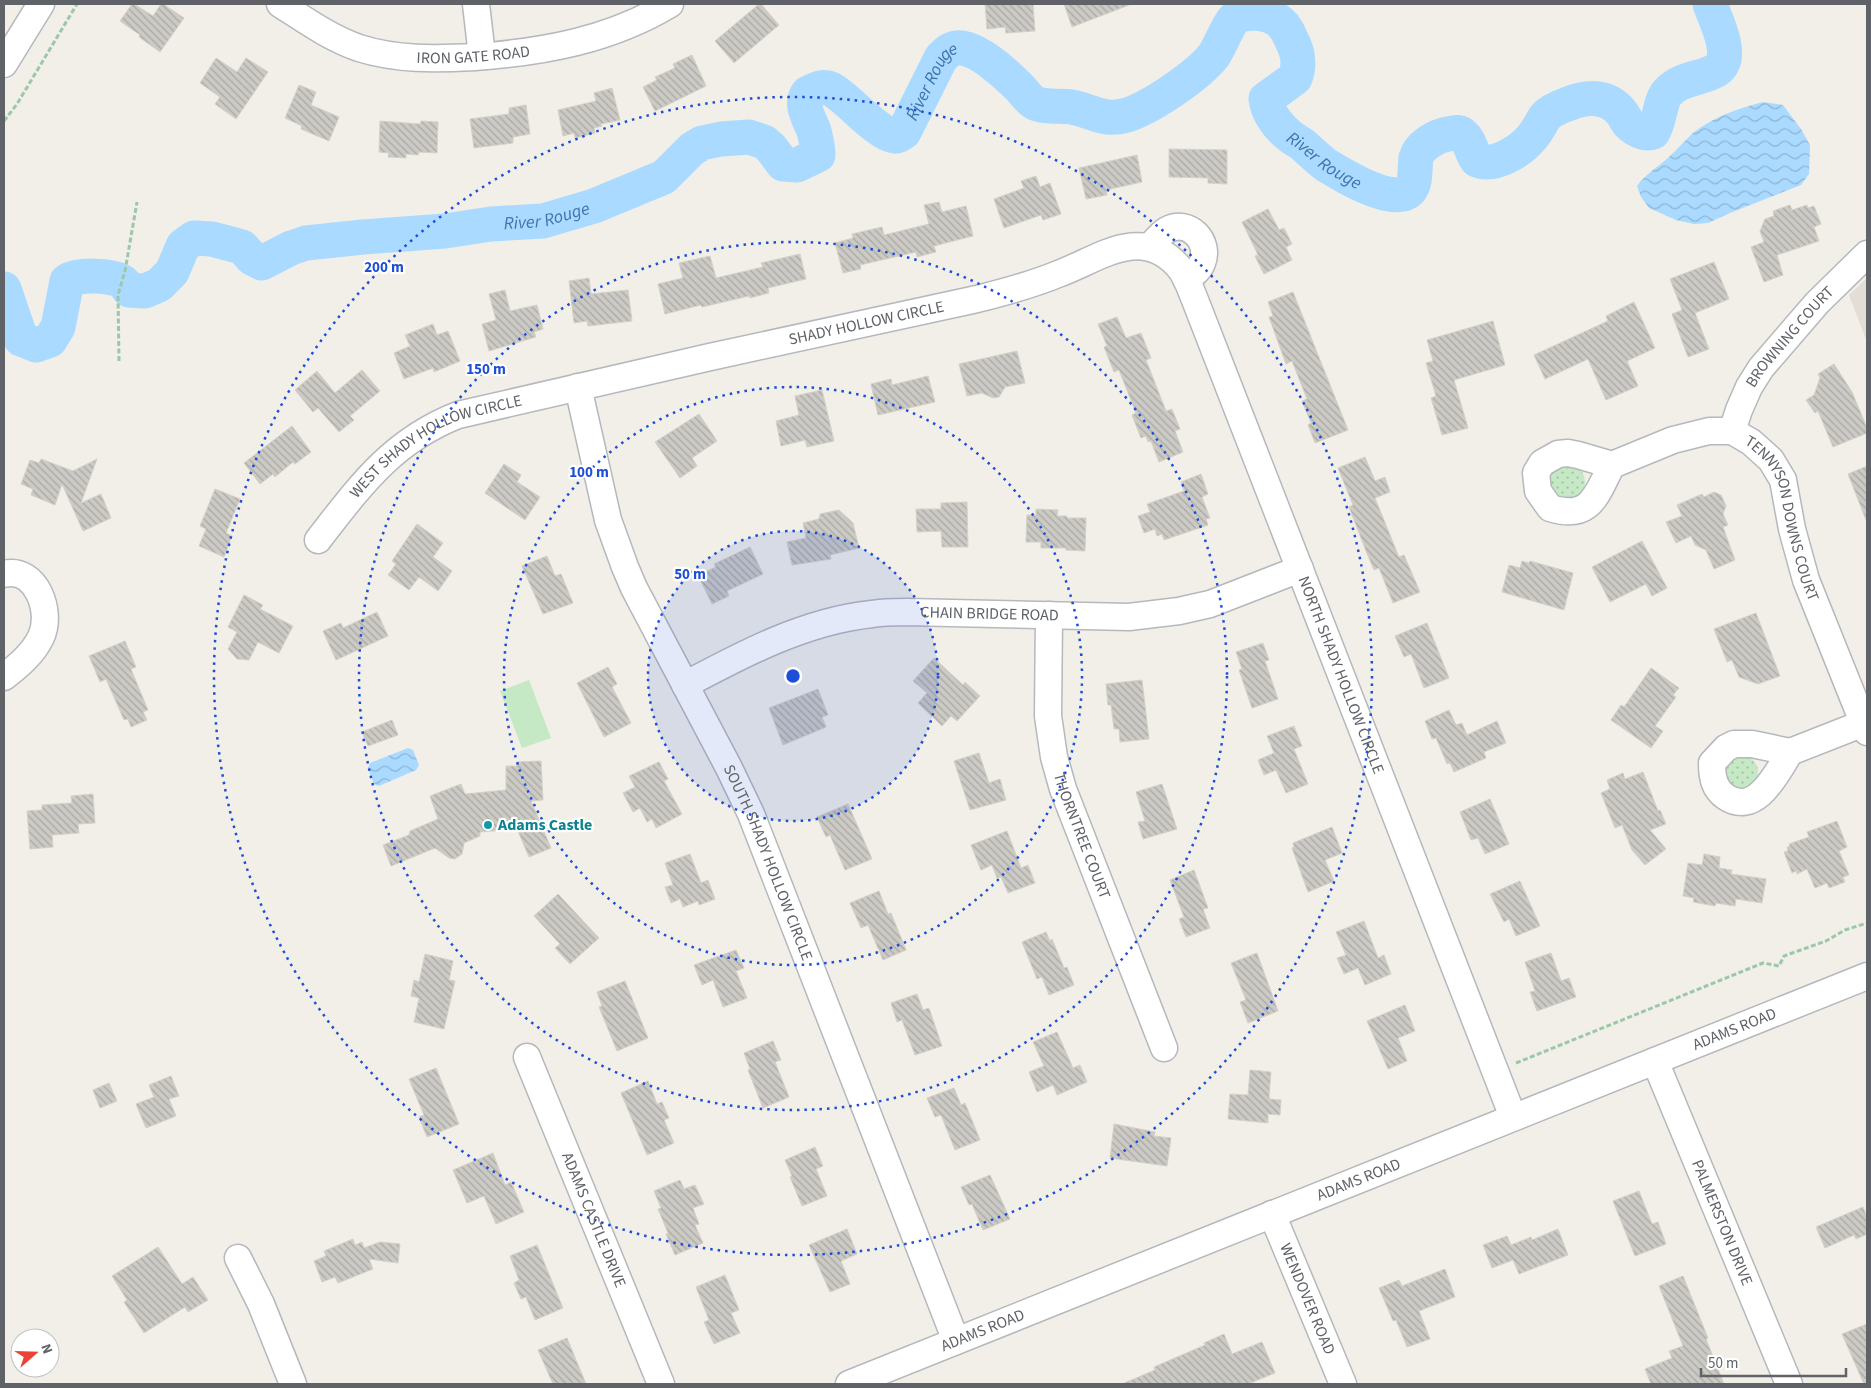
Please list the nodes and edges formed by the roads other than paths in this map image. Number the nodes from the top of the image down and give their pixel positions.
1 (41, 4) edge
2 (280, 4) edge
3 (476, 4) edge
4 (670, 4) edge
5 (482, 56) junction
6 (4, 64) edge
7 (1150, 247) junction
8 (1867, 254) edge
9 (1186, 279) junction
10 (578, 387) junction
11 (1732, 431) junction
12 (1612, 465) dead end
13 (318, 540) dead end
14 (1300, 569) junction
15 (4, 574) edge
16 (1049, 615) junction
17 (4, 677) edge
18 (685, 686) junction
19 (1865, 727) edge
20 (1790, 752) dead end
21 (1867, 976) edge
22 (1164, 1048) dead end
23 (527, 1057) dead end
24 (1655, 1061) junction
25 (1513, 1117) junction
26 (1272, 1214) junction
27 (238, 1258) dead end
28 (956, 1341) junction
29 (293, 1384) edge
30 (661, 1384) edge
31 (849, 1384) edge
32 (1344, 1384) edge
33 (1789, 1384) edge

1 - 6 street
2 - 5 street, IRON GATE ROAD
3 - 5 street
4 - 5 street, IRON GATE ROAD
7 - 9 street, NORTH SHADY HOLLOW CIRCLE
7 - 9 street
7 - 10 street, SHADY HOLLOW CIRCLE
8 - 11 street, BROWNING COURT
9 - 14 street, NORTH SHADY HOLLOW CIRCLE
10 - 13 street, WEST SHADY HOLLOW CIRCLE
10 - 18 street, SOUTH SHADY HOLLOW CIRCLE
11 - 12 street, TENNYSON DOWNS COURT
11 - 19 street, TENNYSON DOWNS COURT
14 - 16 street, CHAIN BRIDGE ROAD
14 - 25 street, NORTH SHADY HOLLOW CIRCLE
15 - 17 street
16 - 18 street, CHAIN BRIDGE ROAD
16 - 22 street, THORNTREE COURT
18 - 28 street, SOUTH SHADY HOLLOW CIRCLE
19 - 20 street
21 - 24 street, ADAMS ROAD
23 - 30 street, ADAMS CASTLE DRIVE
24 - 25 street, ADAMS ROAD
24 - 33 street, PALMERSTON DRIVE
25 - 26 street, ADAMS ROAD
26 - 28 street, ADAMS ROAD
26 - 32 street, WENDOVER ROAD
27 - 29 street
28 - 31 street, ADAMS ROAD

